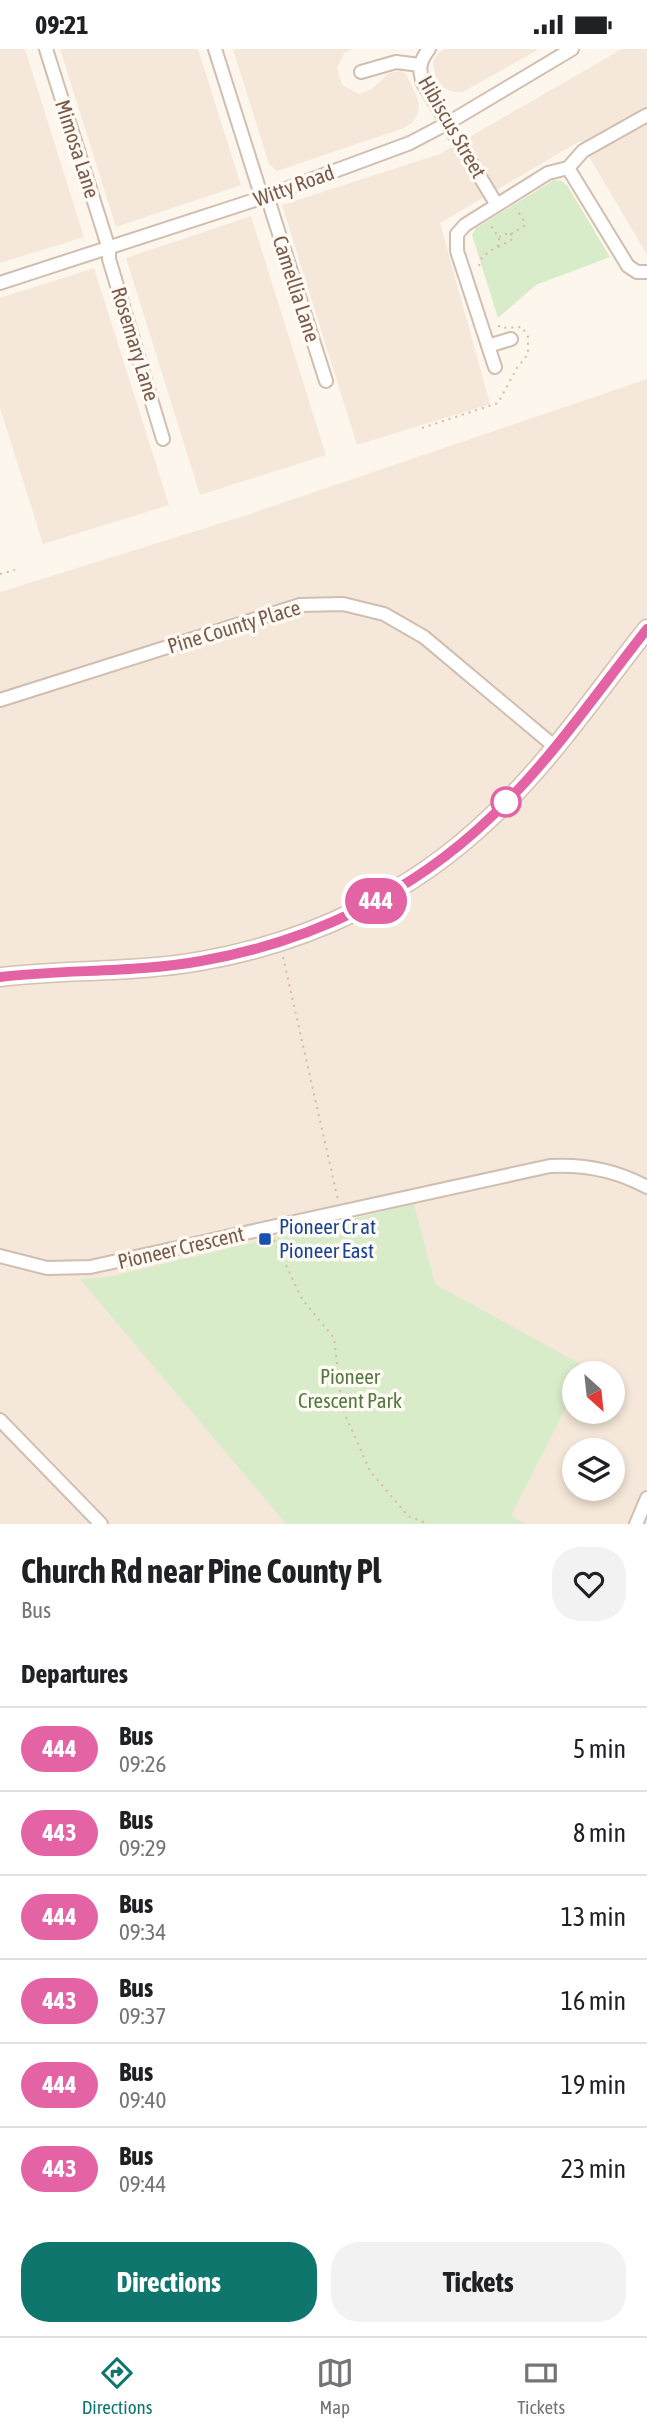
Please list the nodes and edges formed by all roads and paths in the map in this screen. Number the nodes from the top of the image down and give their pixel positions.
1 (46, 49) edge
2 (215, 49) edge
3 (429, 49) edge
4 (572, 49) edge
5 (420, 65) junction
6 (360, 72) dead end
7 (647, 115) edge
8 (448, 123) junction
9 (568, 168) junction
10 (264, 197) junction
11 (513, 201) dead end
12 (497, 205) junction
13 (486, 217) dead end
14 (511, 235) junction
15 (498, 237) junction
16 (497, 248) junction
17 (109, 249) junction
18 (479, 267) dead end
19 (647, 272) edge
20 (0, 283) edge
21 (498, 325) dead end
22 (511, 339) dead end
23 (488, 346) junction
24 (495, 367) dead end
25 (326, 381) dead end
26 (422, 428) dead end
27 (163, 439) dead end
28 (15, 570) dead end
29 (0, 575) edge
30 (647, 629) edge
31 (0, 700) edge
32 (554, 746) junction
33 (283, 956) dead end
34 (0, 977) edge
35 (647, 1187) edge
36 (341, 1212) junction
37 (268, 1228) junction
38 (0, 1256) edge
39 (0, 1420) edge
40 (647, 1498) edge
41 (101, 1524) edge
42 (428, 1524) edge
43 (636, 1524) edge

1 - 17 street, Mimosa Lane
2 - 10 street, Camellia Lane
3 - 5 street, Hibiscus Street
4 - 8 street, Witty Road
5 - 6 street
5 - 8 street, Hibiscus Street
7 - 9 street
8 - 10 street, Witty Road
8 - 12 street, Hibiscus Street
9 - 12 street
9 - 19 street
10 - 17 street, Witty Road
10 - 25 street, Camellia Lane
11 - 14 path
12 - 23 street
13 - 15 path
14 - 15 path
14 - 16 path
15 - 16 path
16 - 18 path
17 - 20 street, Witty Road
17 - 27 street, Rosemary Lane
21 - 26 path
22 - 23 street
23 - 24 street
28 - 29 path
30 - 32 main road
31 - 32 street, Pine County Place
32 - 34 main road
33 - 36 path
35 - 36 street, Pioneer Crescent
36 - 37 street, Pioneer Crescent
37 - 38 street, Pioneer Crescent
37 - 42 path
39 - 41 street
40 - 43 street

